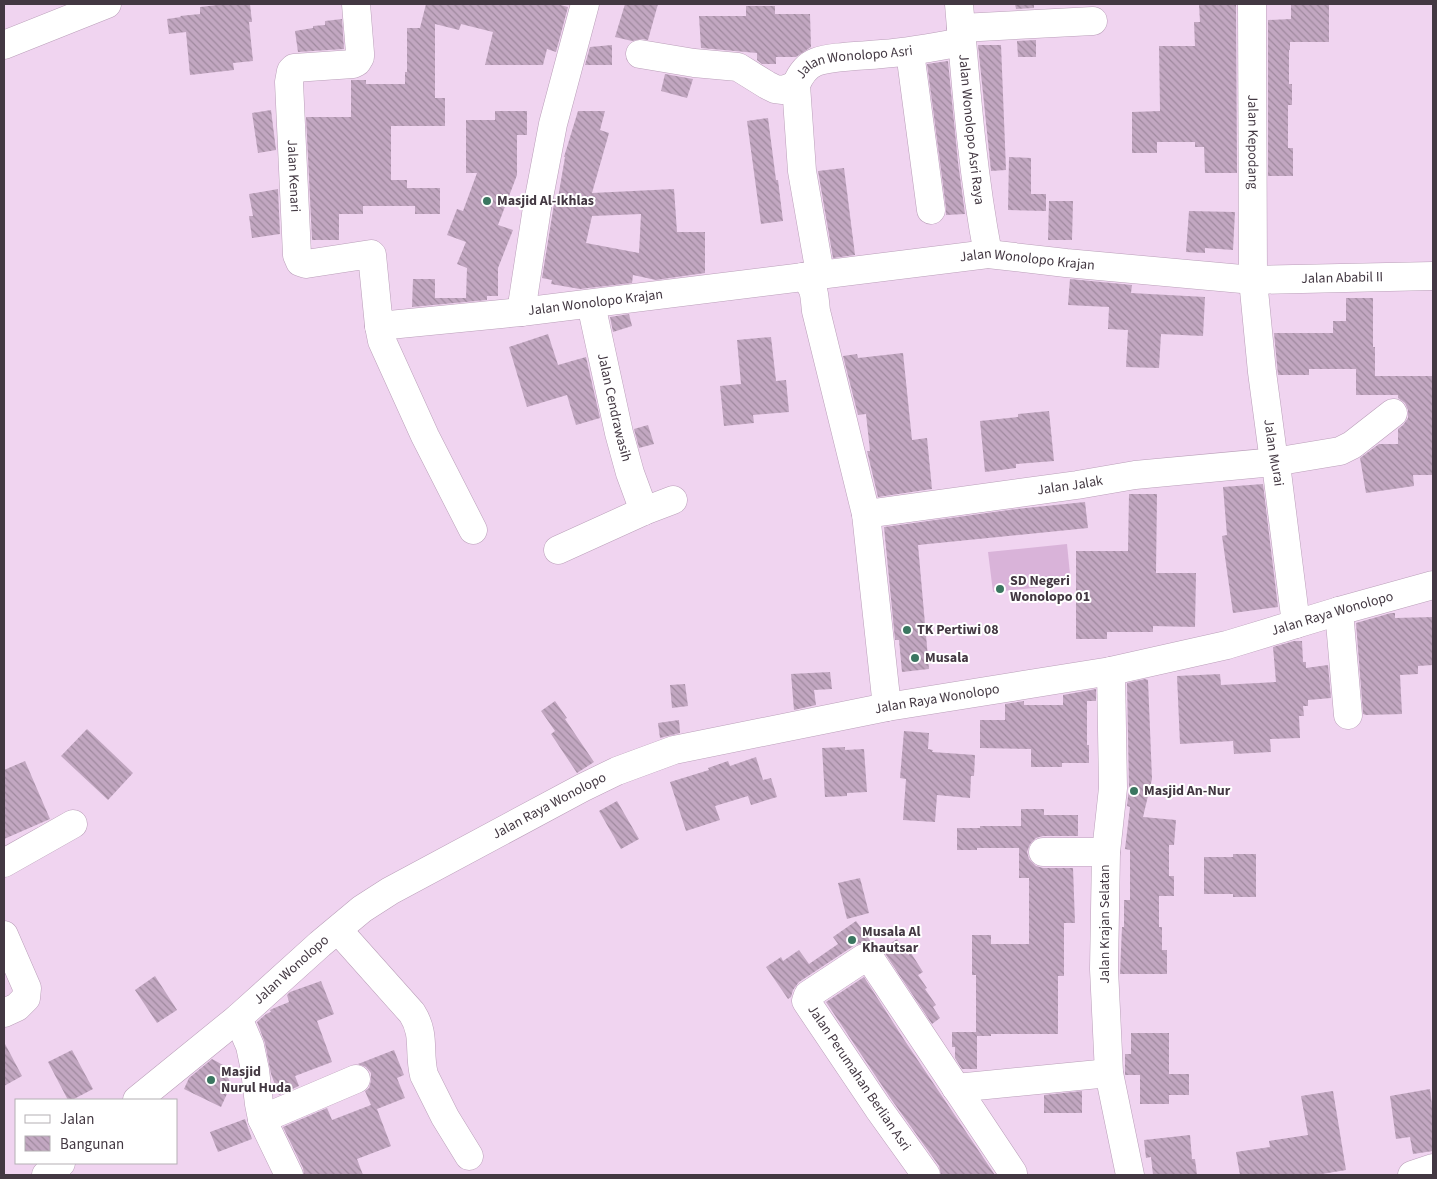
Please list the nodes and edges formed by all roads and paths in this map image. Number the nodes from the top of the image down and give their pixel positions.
1 (107, 4) edge
2 (356, 4) edge
3 (585, 4) edge
4 (1252, 4) edge
5 (1060, 13) edge
6 (1093, 21) dead end
7 (961, 25) edge
8 (4, 45) edge
9 (910, 52) junction
10 (640, 54) dead end
11 (796, 85) junction
12 (931, 210) dead end
13 (988, 254) junction
14 (810, 276) junction
15 (1433, 276) edge
16 (1253, 280) junction
17 (591, 304) junction
18 (521, 312) junction
19 (379, 326) junction
20 (1393, 413) dead end
21 (1274, 462) junction
22 (673, 500) dead end
23 (644, 511) junction
24 (866, 514) junction
25 (473, 530) dead end
26 (558, 550) dead end
27 (1433, 586) edge
28 (1339, 611) junction
29 (1296, 624) junction
30 (1111, 671) junction
31 (887, 707) junction
32 (1348, 715) dead end
33 (73, 824) dead end
34 (1043, 852) dead end
35 (1106, 852) junction
36 (457, 856) joint
37 (4, 863) edge
38 (338, 930) junction
39 (4, 935) edge
40 (4, 1013) edge
41 (238, 1018) junction
42 (1109, 1073) junction
43 (356, 1079) dead end
44 (956, 1088) junction
45 (138, 1099) edge
46 (262, 1119) junction
47 (469, 1156) dead end
48 (1433, 1168) edge
49 (289, 1175) edge
50 (926, 1175) edge
51 (1013, 1175) edge
52 (1130, 1175) edge
53 (1412, 1175) edge

1 - 8 street
2 - 19 street, Jalan Kenari
3 - 18 street, Jalan Wonolopo Krajan
4 - 16 street, Jalan Kepodang
5 - 6 street, Jalan Wonolopo Asri
5 - 7 street, Jalan Wonolopo Asri
7 - 9 street, Jalan Wonolopo Asri
7 - 13 street, Jalan Wonolopo Asri Raya
9 - 11 street, Jalan Wonolopo Asri
9 - 12 street
10 - 11 street
11 - 14 street, Jalan Wonolopo Asri
13 - 14 street, Jalan Wonolopo Krajan
13 - 16 street, Jalan Wonolopo Krajan
14 - 17 street, Jalan Wonolopo Krajan
14 - 24 street
15 - 16 street, Jalan Ababil II
16 - 21 street, Jalan Murai
17 - 18 street, Jalan Wonolopo Krajan
17 - 23 street, Jalan Cendrawasih
18 - 19 street
19 - 25 street, Jalan Kenari
20 - 21 street, Jalan Jalak
21 - 24 street, Jalan Jalak
21 - 29 street, Jalan Murai
22 - 23 street
23 - 26 street
24 - 31 street
27 - 28 street, Jalan Raya Wonolopo
28 - 29 street, Jalan Raya Wonolopo
28 - 32 street
29 - 30 street, Jalan Raya Wonolopo
30 - 31 street, Jalan Raya Wonolopo
30 - 35 street, Jalan Krajan Selatan
31 - 36 street, Jalan Raya Wonolopo
33 - 37 street
34 - 35 street
35 - 42 street, Jalan Krajan Selatan
36 - 38 street, Jalan Wonolopo
38 - 41 street, Jalan Wonolopo
38 - 47 street
39 - 40 street
41 - 45 street, Jalan Wonolopo
41 - 46 street
42 - 44 street
42 - 52 street, Jalan Krajan Selatan
43 - 46 street
44 - 50 street, Jalan Perumahan Berlian Asri
44 - 51 street, Jalan Perumahan Berlian Asri
46 - 49 street
48 - 53 street

